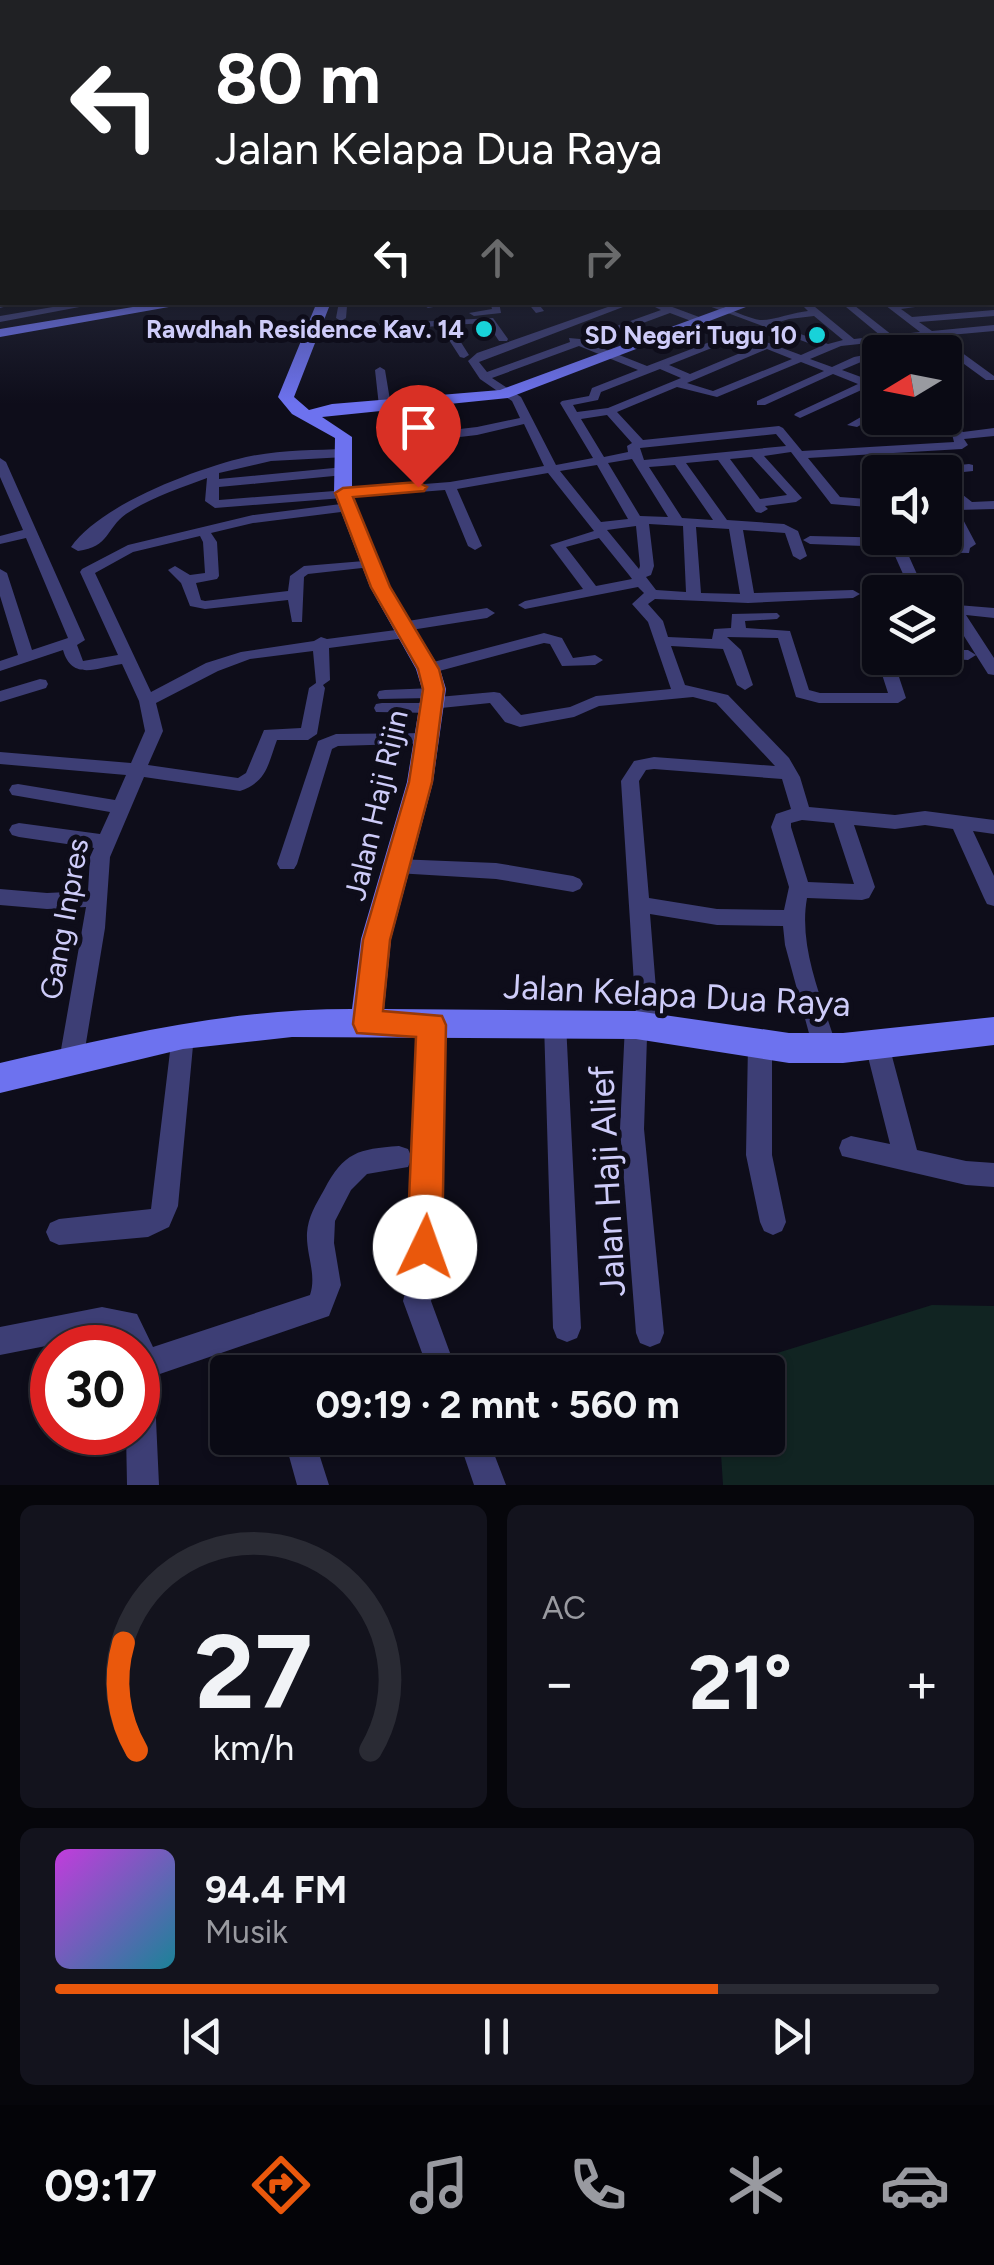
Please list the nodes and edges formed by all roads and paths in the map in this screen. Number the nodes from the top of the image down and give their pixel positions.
1 (76, 305) edge
2 (142, 305) edge
3 (343, 305) edge
4 (495, 305) edge
5 (623, 305) edge
6 (657, 305) edge
7 (710, 305) edge
8 (747, 305) edge
9 (806, 305) edge
10 (848, 305) edge
11 (888, 305) edge
12 (109, 307) edge
13 (670, 310) junction
14 (728, 312) junction
15 (994, 313) edge
16 (817, 314) junction
17 (320, 317) edge
18 (415, 317) dead end
19 (432, 317) dead end
20 (341, 318) junction
21 (0, 319) edge
22 (910, 320) junction
23 (700, 322) junction
24 (444, 324) junction
25 (764, 324) junction
26 (994, 328) edge
27 (551, 330) junction
28 (0, 333) edge
29 (928, 334) junction
30 (886, 335) edge
31 (918, 335) edge
32 (736, 336) junction
33 (503, 339) dead end
34 (862, 340) edge
35 (852, 341) junction
36 (578, 342) junction
37 (766, 346) junction
38 (828, 347) junction
39 (464, 354) dead end
40 (611, 355) junction
41 (798, 358) junction
42 (862, 361) edge
43 (660, 365) junction
44 (380, 370) dead end
45 (647, 370) junction
46 (832, 370) junction
47 (484, 376) junction
48 (631, 377) junction
49 (689, 378) junction
50 (990, 378) dead end
51 (862, 379) edge
52 (676, 383) junction
53 (661, 389) junction
54 (862, 389) edge
55 (509, 393) junction
56 (761, 403) dead end
57 (385, 406) junction
58 (610, 411) junction
59 (800, 415) dead end
60 (307, 416) junction
61 (575, 416) junction
62 (526, 420) junction
63 (862, 420) edge
64 (853, 425) dead end
65 (994, 432) edge
66 (960, 435) edge
67 (962, 435) edge
68 (408, 439) dead end
69 (786, 450) dead end
70 (756, 453) junction
71 (639, 454) junction
72 (800, 455) junction
73 (721, 456) junction
74 (263, 458) junction
75 (677, 459) junction
76 (602, 460) junction
77 (1, 466) edge
78 (969, 468) dead end
79 (962, 469) edge
80 (552, 470) junction
81 (213, 478) junction
82 (266, 480) junction
83 (345, 481) junction
84 (450, 486) junction
85 (962, 500) edge
86 (757, 502) junction
87 (862, 504) edge
88 (962, 506) edge
89 (969, 506) junction
90 (993, 506) edge
91 (119, 510) dead end
92 (639, 520) junction
93 (683, 521) junction
94 (728, 523) junction
95 (772, 527) junction
96 (598, 530) junction
97 (32, 532) junction
98 (204, 532) junction
99 (0, 540) edge
100 (810, 540) dead end
101 (862, 542) edge
102 (475, 546) dead end
103 (800, 556) dead end
104 (371, 564) junction
105 (0, 573) edge
106 (643, 584) junction
107 (591, 590) junction
108 (853, 594) dead end
109 (295, 595) junction
110 (694, 598) junction
111 (748, 599) junction
112 (525, 604) dead end
113 (962, 610) edge
114 (994, 613) edge
115 (487, 614) dead end
116 (297, 619) dead end
117 (962, 626) edge
118 (403, 630) junction
119 (660, 640) junction
120 (321, 642) junction
121 (720, 644) junction
122 (69, 645) junction
123 (962, 654) edge
124 (968, 654) dead end
125 (27, 658) junction
126 (128, 658) junction
127 (595, 660) dead end
128 (0, 666) edge
129 (994, 670) edge
130 (890, 675) edge
131 (40, 684) dead end
132 (745, 685) dead end
133 (432, 693) junction
134 (688, 693) junction
135 (0, 697) edge
136 (146, 702) junction
137 (384, 702) dead end
138 (429, 739) junction
139 (0, 758) edge
140 (141, 770) junction
141 (789, 772) junction
142 (18, 790) dead end
143 (120, 807) junction
144 (792, 816) junction
145 (842, 818) junction
146 (959, 821) junction
147 (994, 826) edge
148 (19, 830) dead end
149 (104, 842) junction
150 (286, 864) dead end
151 (396, 866) junction
152 (573, 884) dead end
153 (798, 890) junction
154 (0, 897) edge
155 (98, 898) junction
156 (994, 898) edge
157 (638, 904) junction
158 (792, 918) junction
159 (555, 1023) junction
160 (367, 1024) junction
161 (432, 1025) junction
162 (642, 1026) junction
163 (994, 1031) edge
164 (183, 1035) junction
165 (760, 1044) junction
166 (878, 1045) junction
167 (825, 1048) junction
168 (71, 1061) junction
169 (0, 1078) edge
170 (851, 1148) dead end
171 (399, 1158) dead end
172 (906, 1160) junction
173 (994, 1175) edge
174 (773, 1222) dead end
175 (59, 1232) dead end
176 (93, 1325) edge
177 (128, 1325) edge
178 (567, 1328) dead end
179 (650, 1333) dead end
180 (30, 1336) edge
181 (0, 1341) edge
182 (436, 1355) edge
183 (160, 1359) edge
184 (142, 1455) edge
185 (304, 1455) edge
186 (479, 1455) edge
187 (143, 1485) edge
188 (314, 1485) edge
189 (490, 1485) edge

1 - 21 street
2 - 12 street
3 - 20 street
4 - 19 street
5 - 27 street
6 - 13 street
7 - 14 street
8 - 14 street
9 - 16 street
10 - 30 street
11 - 22 street
12 - 28 street
13 - 23 street
13 - 36 street
14 - 23 street
14 - 25 street
15 - 22 street
16 - 25 street
16 - 35 street
17 - 20 street
17 - 24 street
17 - 60 street
18 - 20 street
22 - 29 street
23 - 32 street
23 - 40 street
24 - 33 street
24 - 39 street
25 - 38 street
26 - 29 street
27 - 36 street
27 - 47 street
29 - 31 street
29 - 50 street
32 - 37 street
32 - 43 street
34 - 35 street
35 - 38 street
36 - 40 street
36 - 47 street
37 - 41 street
37 - 49 street
38 - 41 street
40 - 45 street
40 - 55 street
41 - 46 street
41 - 52 street
42 - 46 street
43 - 45 street
43 - 49 street
44 - 57 street
45 - 48 street
46 - 51 street
46 - 56 street
47 - 55 street
48 - 53 street
48 - 61 street
49 - 52 street
52 - 53 street
53 - 58 street
54 - 59 street
55 - 57 street
55 - 62 street
57 - 60 street
58 - 61 street
58 - 71 street
60 - 83 street
61 - 76 street
62 - 68 street
62 - 80 street
63 - 64 street
65 - 67 street
66 - 72 street
69 - 70 street
70 - 73 street
70 - 86 street
71 - 72 street
71 - 75 street
71 - 76 street
71 - 93 street
72 - 87 street
73 - 75 street
73 - 86 street
74 - 81 street
74 - 82 street
74 - 83 street
75 - 94 street
76 - 80 street
76 - 92 street
77 - 97 street
78 - 79 street
80 - 84 street
80 - 96 street
81 - 82 street
81 - 83 street
81 - 91 street
82 - 83 street
83 - 84 street
83 - 98 street
83 - 104 street
84 - 102 street
85 - 89 street
86 - 95 street
88 - 89 street
89 - 90 street
92 - 93 street
92 - 96 street
92 - 106 street
93 - 94 street
93 - 110 street
94 - 95 street
94 - 111 street
95 - 103 street
96 - 106 street
96 - 107 street
97 - 99 street
97 - 122 street
98 - 109 street
98 - 126 street, Gang Inpres
100 - 101 street
104 - 109 street
104 - 118 street
105 - 125 street
106 - 107 street
106 - 110 street
106 - 119 street
107 - 112 street
108 - 111 street
109 - 116 street
110 - 111 street
113 - 114 street
115 - 118 street
117 - 129 street
118 - 120 street
118 - 133 street
119 - 121 street
119 - 134 street
120 - 136 street
120 - 140 street
121 - 130 street
121 - 132 street
122 - 125 street
122 - 126 street
123 - 124 street
125 - 128 street
126 - 136 street, Gang Inpres
127 - 133 street
131 - 135 street
133 - 134 street
133 - 137 street
133 - 138 street, Jalan Haji Rijin
134 - 141 street
136 - 140 street, Gang Inpres
138 - 150 street
138 - 151 street, Jalan Haji Rijin
139 - 140 street
140 - 143 street, Gang Inpres
141 - 144 street
141 - 157 street, Jalan Haji Alief
142 - 143 street
143 - 149 street, Gang Inpres
144 - 145 street
144 - 153 street
145 - 146 street
145 - 153 street
146 - 147 street
146 - 156 street
148 - 149 street
149 - 155 street, Gang Inpres
151 - 152 street
151 - 160 street, Jalan Haji Rijin
153 - 158 street
154 - 155 street
155 - 168 street, Gang Inpres
157 - 158 street
157 - 162 street, Jalan Haji Alief
158 - 167 street
159 - 161 street, Jalan Kelapa Dua Raya
159 - 162 street, Jalan Kelapa Dua Raya
159 - 178 street
160 - 161 street, Jalan Kelapa Dua Raya
160 - 164 street, Jalan Kelapa Dua Raya
161 - 182 street
162 - 165 street, Jalan Kelapa Dua Raya
162 - 179 street, Jalan Haji Alief
163 - 166 street, Jalan Kelapa Dua Raya
164 - 168 street, Jalan Kelapa Dua Raya
164 - 175 street
165 - 167 street, Jalan Kelapa Dua Raya
165 - 174 street
166 - 167 street, Jalan Kelapa Dua Raya
166 - 172 street
168 - 169 street, Jalan Kelapa Dua Raya
170 - 172 street
171 - 183 street
172 - 173 street
176 - 177 street
180 - 181 street
184 - 187 street
185 - 188 street
186 - 189 street

